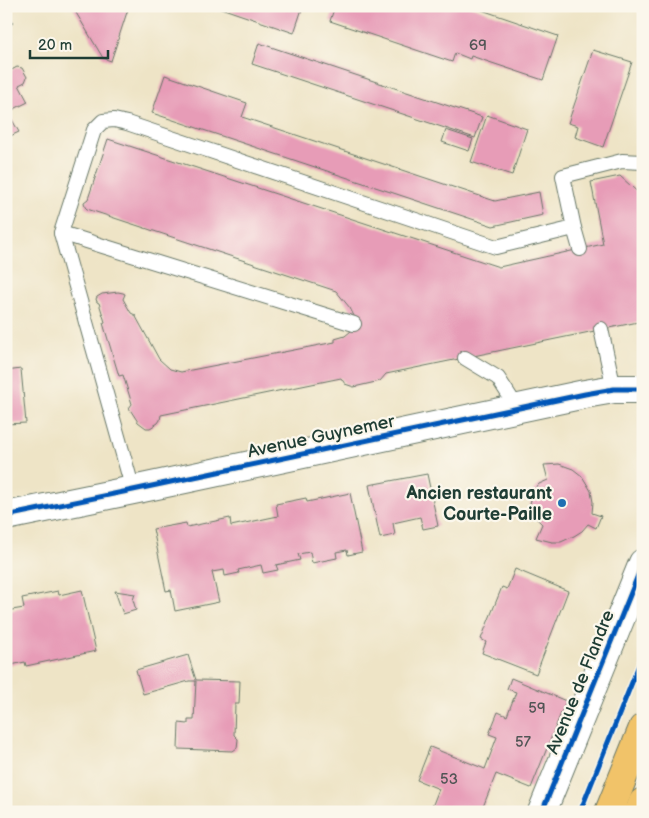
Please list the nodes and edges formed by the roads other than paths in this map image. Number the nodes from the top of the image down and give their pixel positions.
1 (643, 162) edge
2 (574, 228) junction
3 (61, 233) junction
4 (580, 249) dead end
5 (354, 324) dead end
6 (601, 329) dead end
7 (465, 358) dead end
8 (614, 389) junction
9 (643, 390) edge
10 (518, 409) junction
11 (133, 490) junction
12 (6, 516) edge
13 (643, 563) edge
14 (643, 728) edge
15 (643, 802) edge
16 (542, 812) edge
17 (609, 812) edge
18 (639, 812) edge

1 - 2 lane
2 - 3 lane
2 - 4 lane
3 - 5 lane
3 - 11 lane
6 - 8 lane
7 - 10 lane
8 - 9 street, Avenue Guynemer
8 - 10 street, Avenue Guynemer
10 - 11 street, Avenue Guynemer
11 - 12 street, Avenue Guynemer
13 - 16 street, Avenue de Flandre
14 - 17 main road
15 - 18 main road

